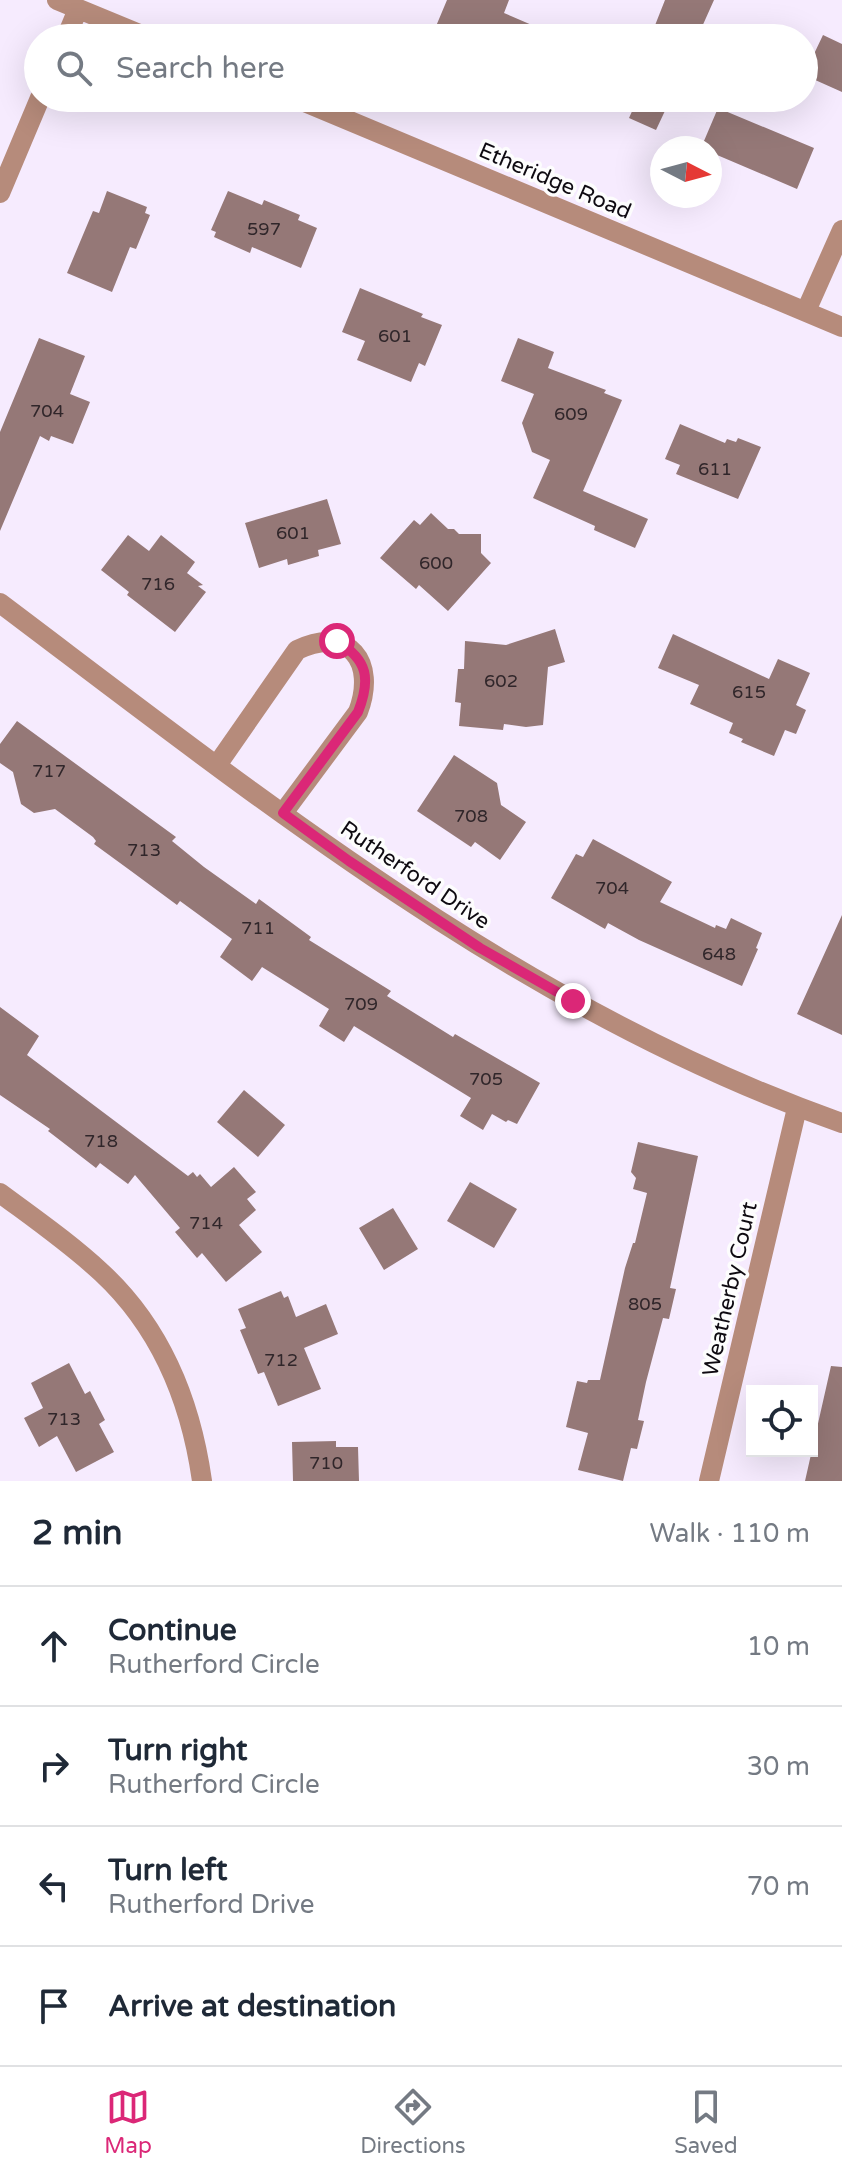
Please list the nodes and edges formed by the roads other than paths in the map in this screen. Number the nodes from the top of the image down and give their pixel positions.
1 (57, 0) edge
2 (78, 9) junction
3 (72, 24) edge
4 (115, 24) edge
5 (34, 112) edge
6 (329, 112) edge
7 (0, 193) edge
8 (842, 230) edge
9 (806, 311) junction
10 (842, 327) edge
11 (0, 603) edge
12 (217, 765) junction
13 (283, 813) junction
14 (797, 1108) junction
15 (842, 1123) edge
16 (0, 1193) edge
17 (202, 1481) edge
18 (709, 1481) edge

1 - 2 street
2 - 3 street
2 - 4 street
5 - 7 street
6 - 9 street, Etheridge Road
8 - 9 street
9 - 10 street, Etheridge Road
11 - 12 street, Rutherford Drive
12 - 13 street, Rutherford Drive
12 - 13 street
13 - 14 street, Rutherford Drive
14 - 15 street, Rutherford Drive
14 - 18 street, Weatherby Court
16 - 17 street

